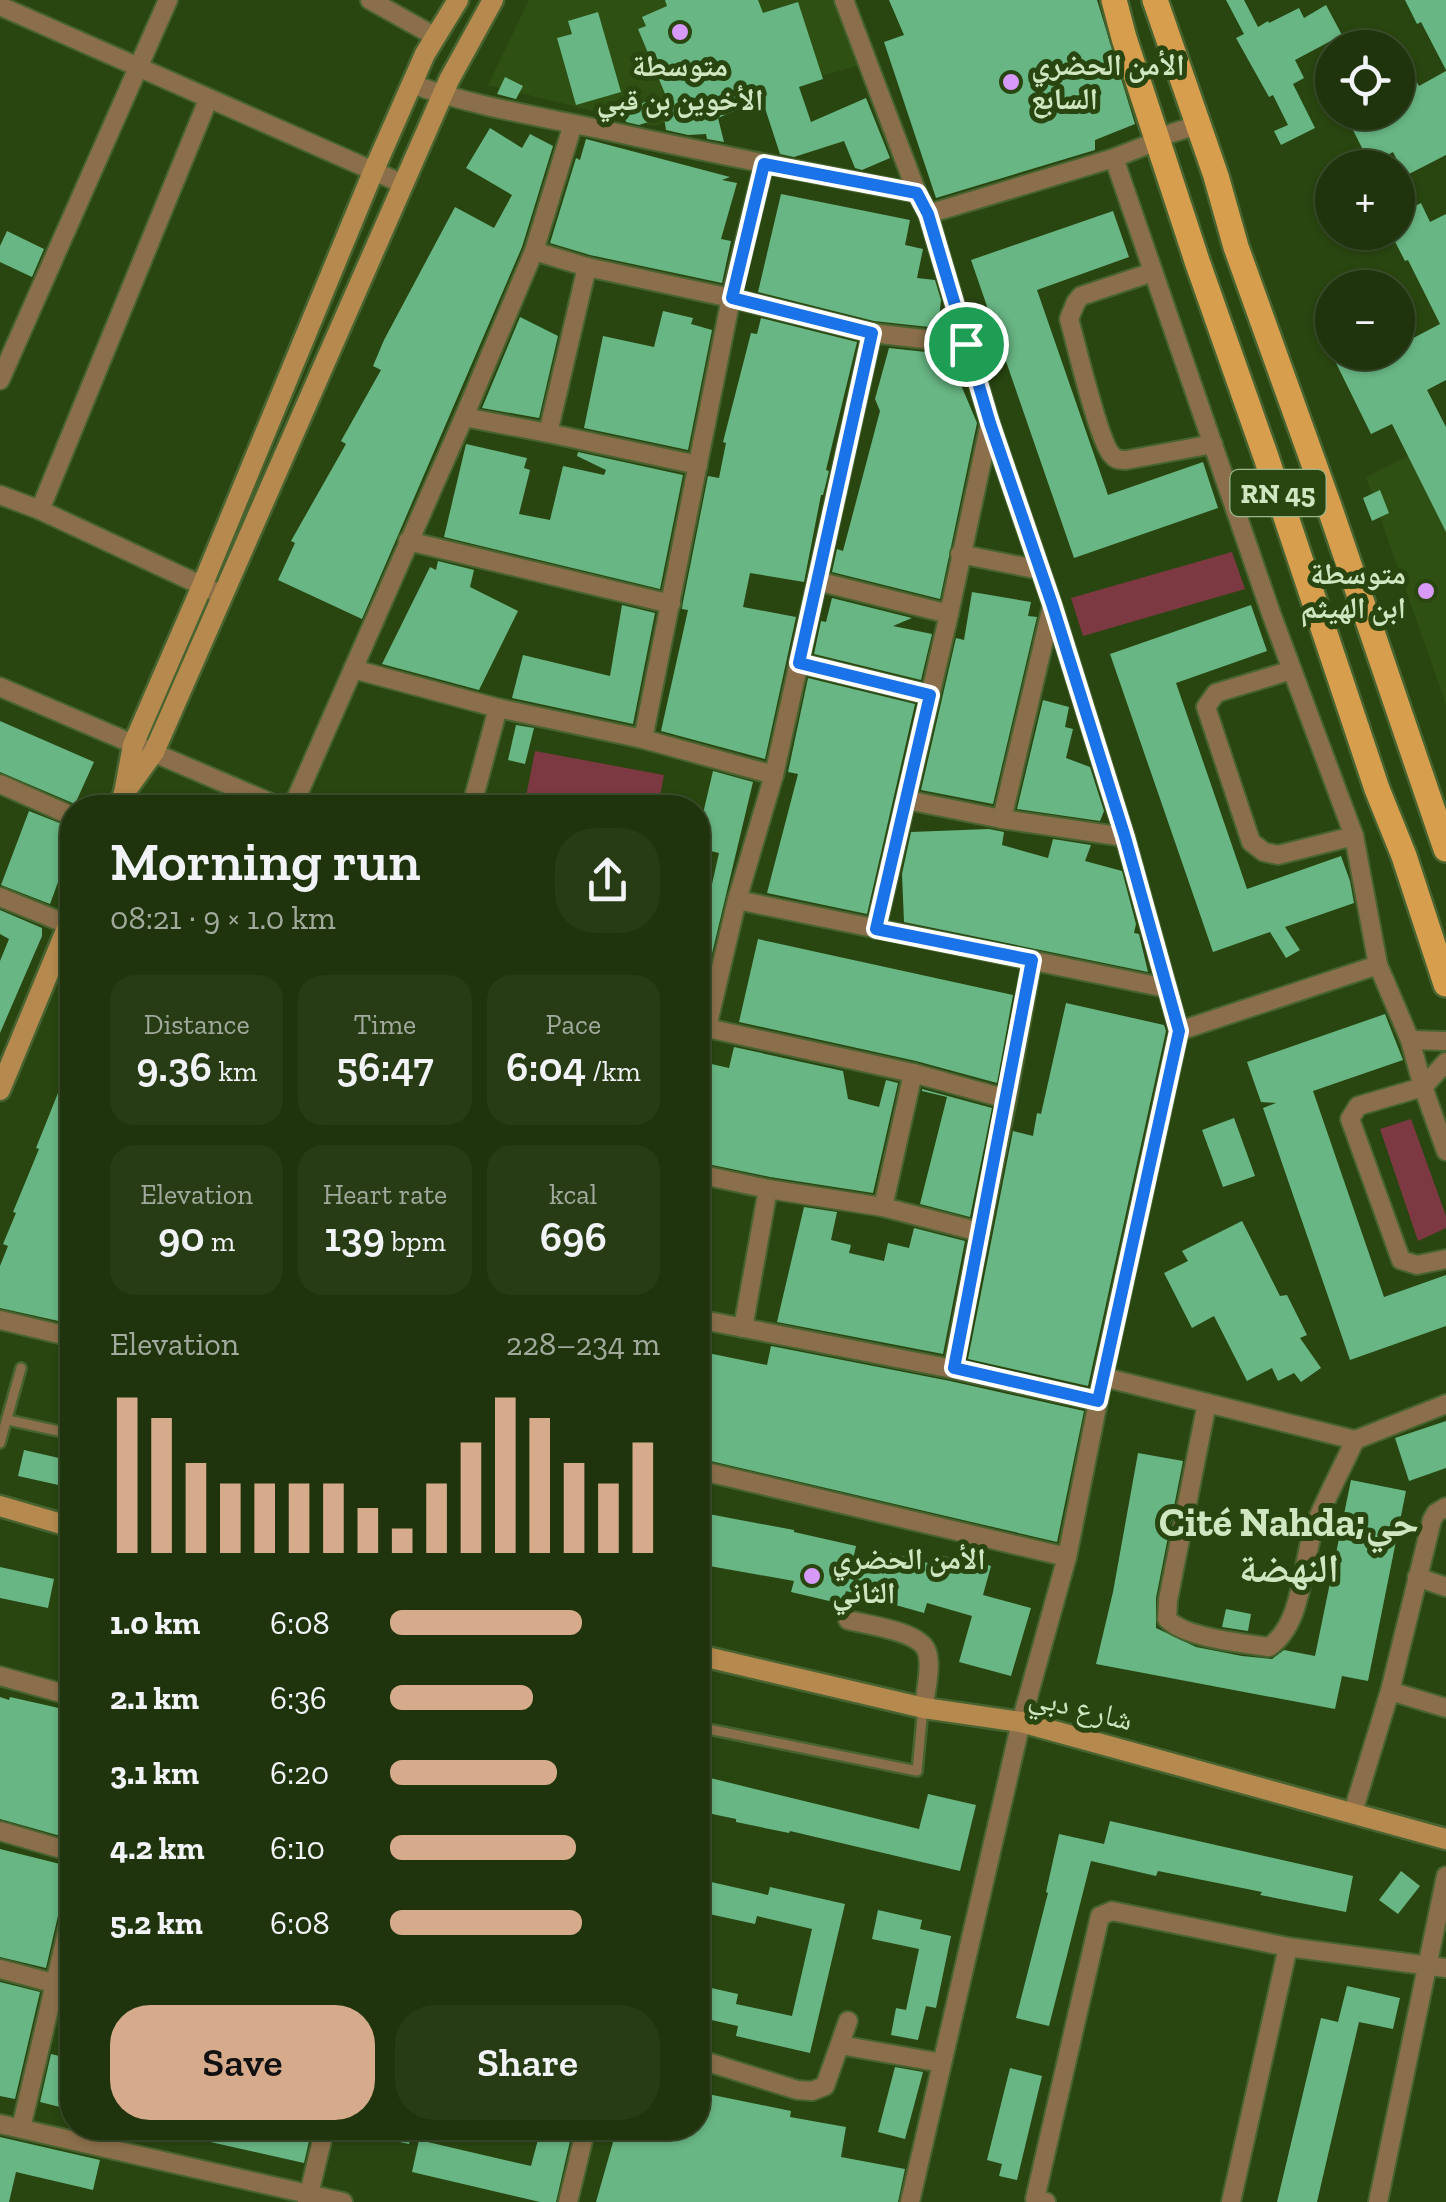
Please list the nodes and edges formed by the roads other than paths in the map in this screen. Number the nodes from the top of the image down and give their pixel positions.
1 (168, 0) edge
2 (370, 0) edge
3 (458, 0) edge
4 (492, 0) edge
5 (844, 0) edge
6 (1114, 0) edge
7 (1155, 0) edge
8 (0, 6) edge
9 (436, 37) junction
10 (138, 69) junction
11 (412, 84) junction
12 (443, 95) junction
13 (208, 100) junction
14 (573, 124) junction
15 (1198, 126) junction
16 (1156, 138) junction
17 (1114, 158) junction
18 (764, 164) junction
19 (374, 172) junction
20 (403, 184) junction
21 (917, 193) junction
22 (928, 214) junction
23 (1236, 247) junction
24 (534, 250) junction
25 (1197, 261) junction
26 (587, 266) junction
27 (1154, 272) junction
28 (732, 298) junction
29 (872, 333) junction
30 (966, 344) junction
31 (0, 380) edge
32 (464, 417) junction
33 (990, 423) junction
34 (548, 432) junction
35 (1213, 444) junction
36 (698, 465) junction
37 (0, 495) edge
38 (40, 510) junction
39 (408, 541) junction
40 (960, 554) junction
41 (1040, 570) junction
42 (817, 580) junction
43 (202, 586) junction
44 (222, 595) junction
45 (671, 604) junction
46 (1052, 604) junction
47 (949, 614) junction
48 (799, 663) junction
49 (353, 669) junction
50 (1292, 670) junction
51 (0, 687) edge
52 (930, 695) junction
53 (498, 708) junction
54 (644, 739) junction
55 (132, 745) junction
56 (154, 752) junction
57 (774, 775) junction
58 (0, 784) edge
59 (122, 795) edge
60 (124, 795) edge
61 (252, 795) edge
62 (298, 795) edge
63 (475, 795) edge
64 (906, 800) junction
65 (60, 811) edge
66 (1002, 820) junction
67 (1354, 836) junction
68 (1125, 837) junction
69 (1446, 848) edge
70 (0, 897) edge
71 (737, 900) junction
72 (60, 917) edge
73 (876, 929) junction
74 (60, 947) edge
75 (1032, 960) junction
76 (1378, 965) junction
77 (1446, 984) edge
78 (1166, 988) junction
79 (710, 998) edge
80 (710, 1029) edge
81 (1179, 1031) junction
82 (1410, 1040) junction
83 (1446, 1041) edge
84 (1446, 1062) edge
85 (913, 1074) junction
86 (1423, 1086) junction
87 (0, 1090) edge
88 (1007, 1099) junction
89 (1446, 1151) edge
90 (710, 1176) edge
91 (768, 1188) junction
92 (883, 1207) junction
93 (980, 1232) junction
94 (1446, 1259) edge
95 (0, 1320) edge
96 (710, 1321) edge
97 (743, 1328) junction
98 (60, 1335) edge
99 (21, 1368) dead end
100 (954, 1368) junction
101 (1103, 1377) junction
102 (1098, 1401) junction
103 (1207, 1404) junction
104 (1446, 1404) edge
105 (8, 1420) junction
106 (60, 1431) edge
107 (1355, 1440) junction
108 (0, 1444) edge
109 (710, 1473) edge
110 (0, 1506) edge
111 (1446, 1507) edge
112 (60, 1524) edge
113 (1067, 1558) junction
114 (1417, 1576) junction
115 (1446, 1586) edge
116 (848, 1620) dead end
117 (710, 1658) edge
118 (0, 1676) edge
119 (1390, 1690) junction
120 (60, 1693) edge
121 (924, 1708) junction
122 (1446, 1708) edge
123 (1022, 1722) junction
124 (710, 1729) edge
125 (1353, 1812) junction
126 (0, 1831) edge
127 (1446, 1839) edge
128 (60, 1848) edge
129 (1446, 1876) edge
130 (1288, 1948) junction
131 (1437, 1966) edge
132 (0, 1969) edge
133 (60, 1985) edge
134 (60, 1999) edge
135 (848, 2021) dead end
136 (840, 2045) junction
137 (710, 2063) edge
138 (942, 2063) junction
139 (0, 2124) edge
140 (21, 2128) junction
141 (60, 2138) edge
142 (70, 2140) edge
143 (322, 2140) edge
144 (583, 2140) edge
145 (308, 2198) edge
146 (342, 2202) edge
147 (568, 2202) edge
148 (910, 2202) edge
149 (1046, 2202) edge
150 (1231, 2202) edge
151 (1378, 2202) edge

1 - 10 street
2 - 9 street
3 - 9 main road
4 - 12 main road
5 - 21 street
6 - 16 main road, RN 45
7 - 15 main road, RN 45
8 - 10 street
9 - 11 main road
10 - 13 street
10 - 31 street
11 - 12 street
11 - 19 main road
12 - 14 street
12 - 20 main road
13 - 19 street
13 - 38 street
14 - 18 street
14 - 24 street
15 - 16 street
15 - 23 main road, RN 45
16 - 17 street
16 - 25 main road, RN 45
17 - 22 street
17 - 27 street
18 - 21 street
18 - 28 street
19 - 20 street
19 - 43 main road
20 - 44 main road
21 - 22 street
22 - 30 street
23 - 25 main road
23 - 69 main road, RN 45
24 - 26 street
24 - 32 street
25 - 77 main road, RN 45
26 - 28 street
26 - 34 street
27 - 35 street
27 - 35 street
28 - 29 street
28 - 36 street
29 - 30 street
29 - 42 street
30 - 33 street
32 - 34 street
32 - 39 street
33 - 40 street
33 - 41 street
34 - 36 street
35 - 50 street
36 - 45 street
37 - 38 street
38 - 43 street
39 - 45 street
39 - 49 street
40 - 41 street
40 - 47 street
41 - 46 street
42 - 47 street
42 - 48 street
43 - 44 street
43 - 55 main road
44 - 56 main road
45 - 54 street
46 - 66 street
46 - 68 street
47 - 52 street
48 - 52 street
48 - 57 street
49 - 53 street
49 - 62 street
50 - 67 street
50 - 67 street
51 - 55 street
52 - 64 street
53 - 54 street
53 - 63 street
54 - 57 street
55 - 56 street
55 - 59 main road
56 - 60 main road
56 - 61 street
57 - 71 street
58 - 65 street
64 - 66 street
64 - 73 street
66 - 68 street
67 - 76 street
68 - 78 street
70 - 72 street
71 - 73 street
71 - 79 street
73 - 75 street
74 - 87 main road
75 - 78 street
75 - 88 street
76 - 81 street
76 - 82 street
78 - 81 street
80 - 85 street
81 - 101 street
82 - 83 street
82 - 86 street
84 - 86 street
85 - 88 street
85 - 92 street
86 - 89 street
86 - 94 street
88 - 93 street
90 - 91 street
91 - 92 street
91 - 97 street
92 - 93 street
93 - 100 street
95 - 98 street
96 - 97 street
97 - 100 street
99 - 105 lane
100 - 102 street
101 - 102 street
101 - 103 street
102 - 113 street
103 - 107 street
103 - 107 street
104 - 107 street
105 - 106 lane
105 - 108 lane
109 - 113 street
110 - 112 main road
111 - 114 street
113 - 123 street
114 - 115 street
114 - 119 street
116 - 121 street
117 - 121 main road, شارع دبي
118 - 120 street
119 - 122 street
119 - 125 street
121 - 123 main road, شارع دبي
121 - 124 lane
123 - 125 main road, شارع دبي
123 - 138 street
125 - 127 main road, شارع دبي
126 - 128 street
129 - 131 street
130 - 131 street
130 - 149 street
130 - 150 street
131 - 151 street
132 - 133 street
134 - 140 street
135 - 136 street
136 - 137 street
136 - 138 street
138 - 148 street
139 - 140 street
140 - 141 street
142 - 145 street
143 - 145 street
144 - 147 street
145 - 146 street

